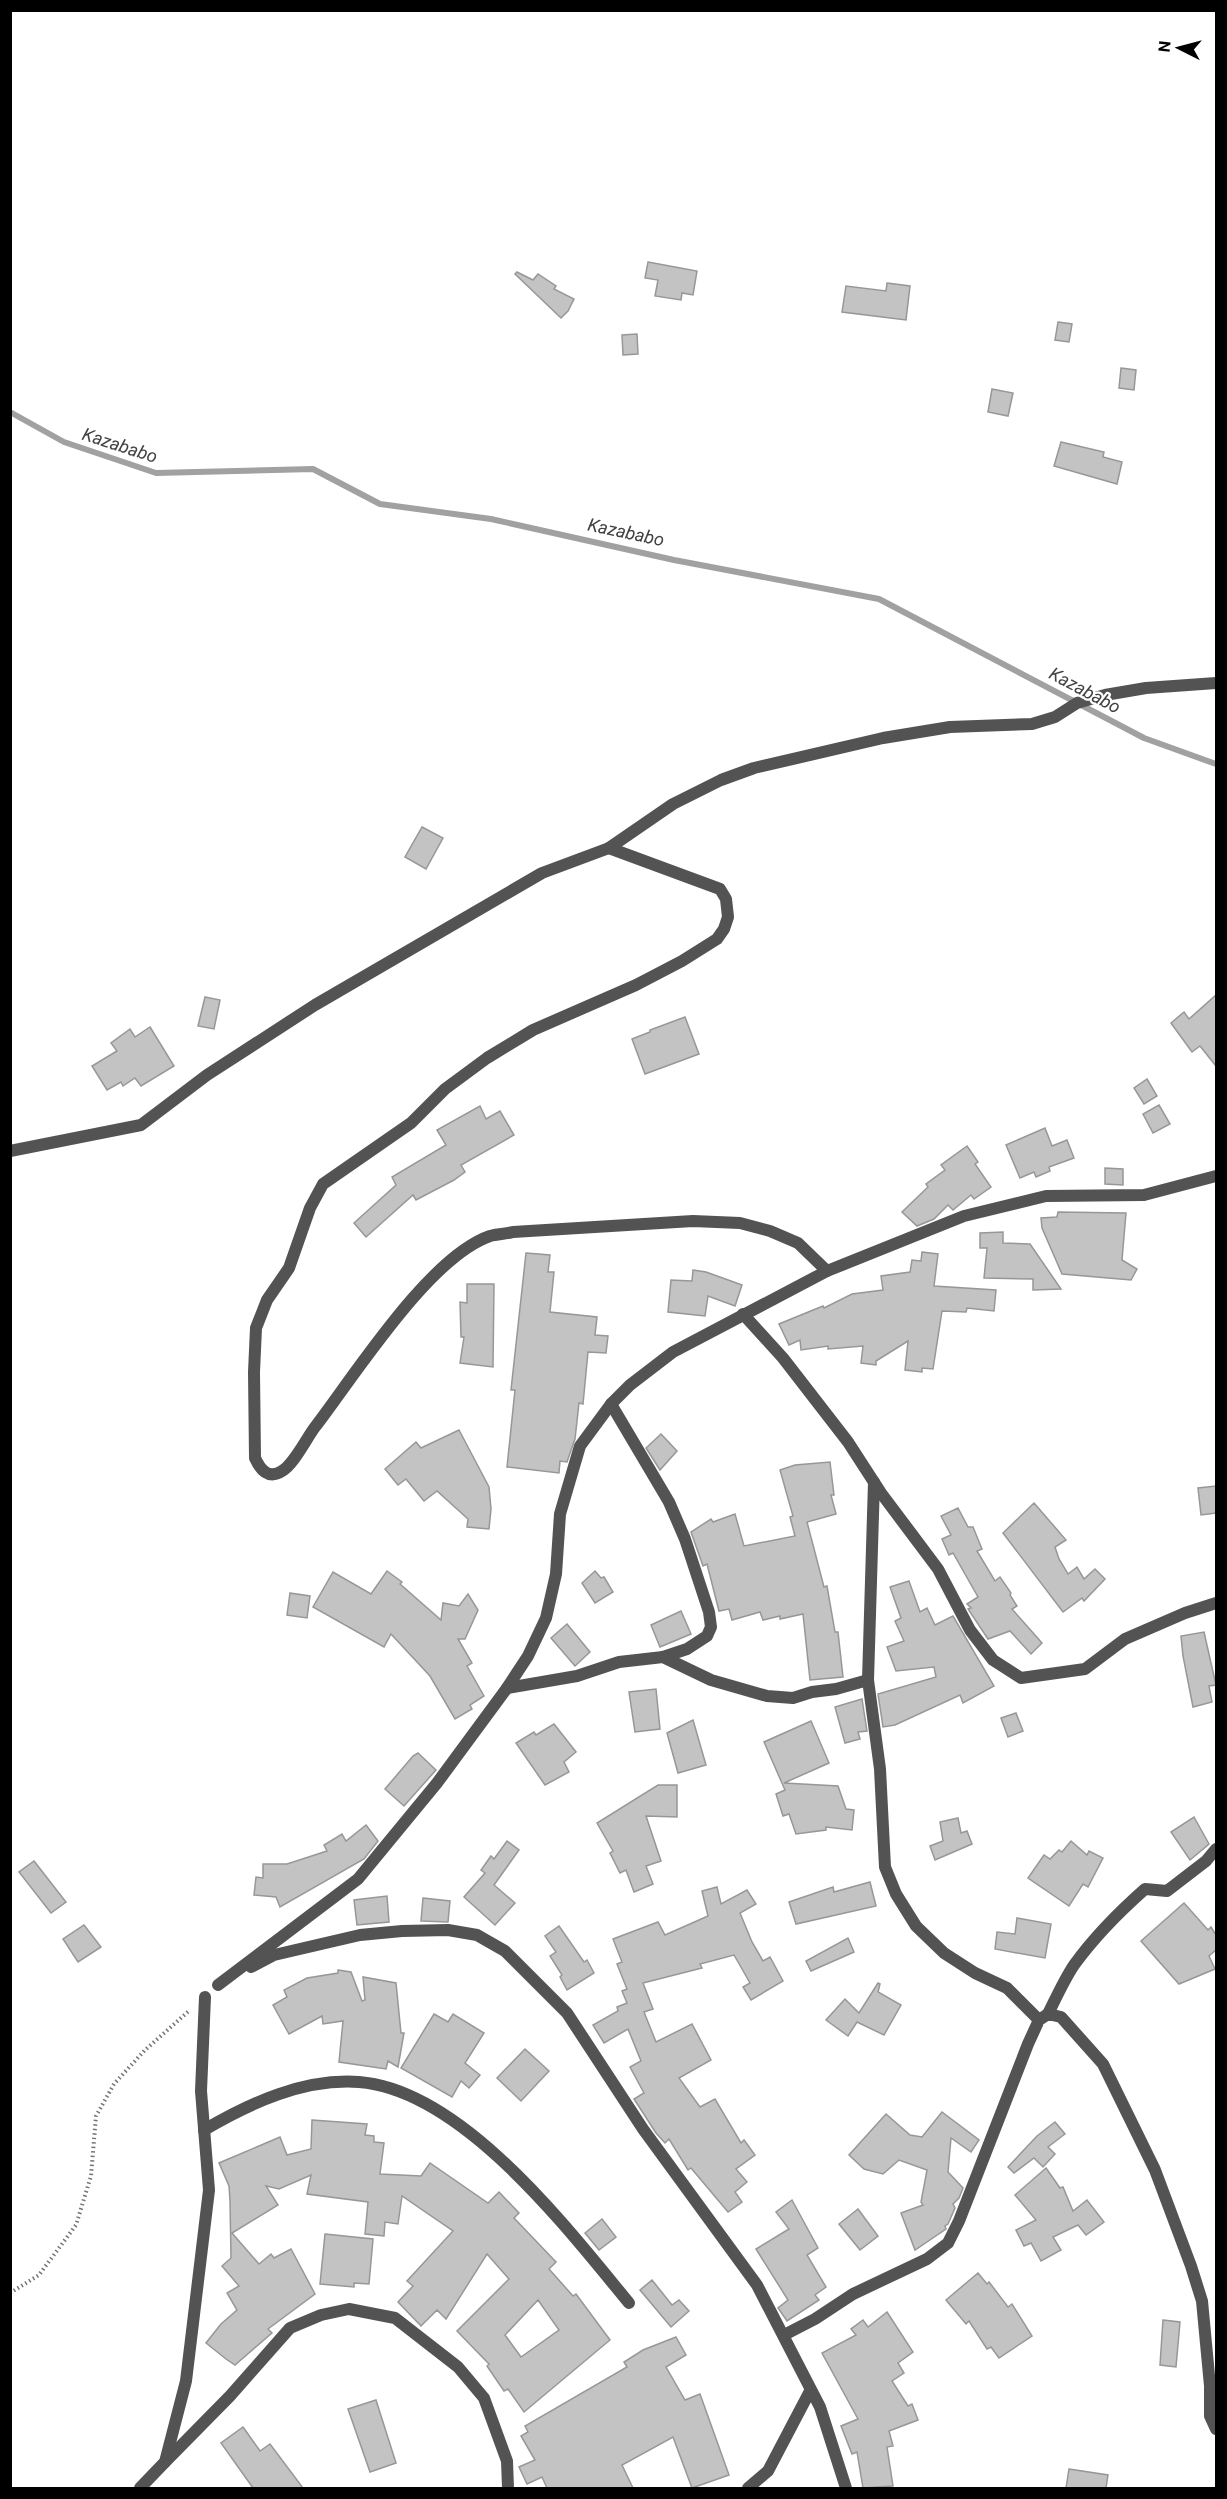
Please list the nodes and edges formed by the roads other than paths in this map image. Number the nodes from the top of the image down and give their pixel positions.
1 (1216, 683) edge
2 (609, 848) junction
3 (10, 1151) edge
4 (1216, 1176) edge
5 (827, 1271) junction
6 (743, 1314) junction
7 (611, 1404) junction
8 (874, 1482) junction
9 (1216, 1603) edge
10 (663, 1657) junction
11 (868, 1680) junction
12 (507, 1688) junction
13 (1216, 1850) edge
14 (205, 1996) road end
15 (1043, 2017) junction
16 (204, 2130) junction
17 (629, 2302) dead end
18 (784, 2335) junction
19 (810, 2391) junction
20 (1216, 2429) edge
21 (165, 2462) junction
22 (140, 2488) edge
23 (508, 2488) edge
24 (748, 2488) edge
25 (846, 2488) edge

1 - 2 street
2 - 3 street
2 - 5 street
4 - 5 street
5 - 6 street
6 - 7 street
6 - 8 street
7 - 10 street
7 - 12 street
8 - 9 street
8 - 11 street
10 - 11 street
10 - 12 street
11 - 15 street
12 - 18 street
13 - 15 street
14 - 16 street
15 - 18 street
15 - 20 street
16 - 17 street
16 - 21 street
18 - 19 street
19 - 24 street
19 - 25 street
21 - 22 street
21 - 23 street

